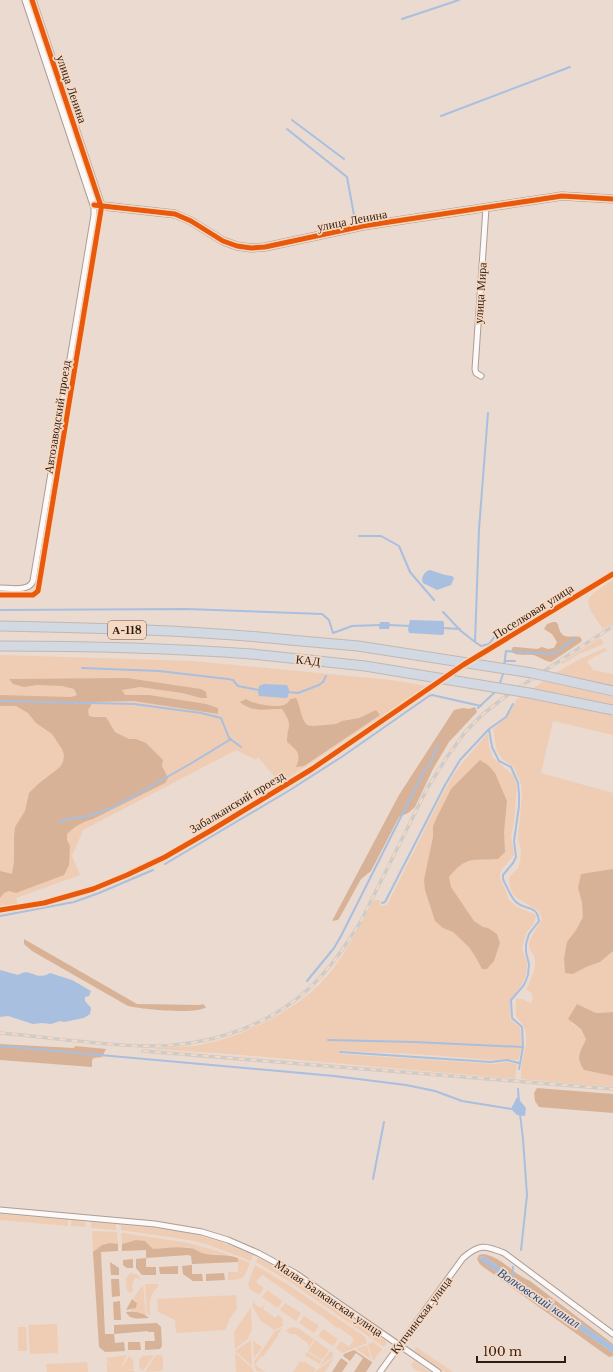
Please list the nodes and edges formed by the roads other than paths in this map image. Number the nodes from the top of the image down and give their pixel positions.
1 (26, 0) edge
2 (32, 0) edge
3 (613, 199) edge
4 (94, 205) junction
5 (102, 206) junction
6 (486, 208) junction
7 (481, 376) dead end
8 (613, 574) edge
9 (0, 588) edge
10 (0, 595) edge
11 (0, 626) edge
12 (0, 646) edge
13 (463, 665) joint
14 (613, 691) edge
15 (613, 710) edge
16 (0, 910) edge
17 (0, 1210) edge
18 (613, 1334) edge
19 (399, 1345) junction
20 (380, 1372) edge
21 (438, 1372) edge

1 - 4 street, улица Ленина
2 - 5 street, улица Ленина
3 - 6 street, улица Ленина
4 - 5 street, улица Ленина
4 - 9 street, Автозаводский проезд
5 - 6 street, улица Ленина
5 - 10 street, Автозаводский проезд
6 - 7 street, улица Мира
8 - 13 street, Поселковая улица
11 - 14 highway, КАД / А-118, bridge
12 - 15 highway, КАД / А-118, bridge
13 - 16 street, Забалканский проезд
17 - 19 street, Малая Балканская улица
18 - 19 street, Купчинская улица
19 - 20 street, Купчинская улица
19 - 21 street, Малая Балканская улица

